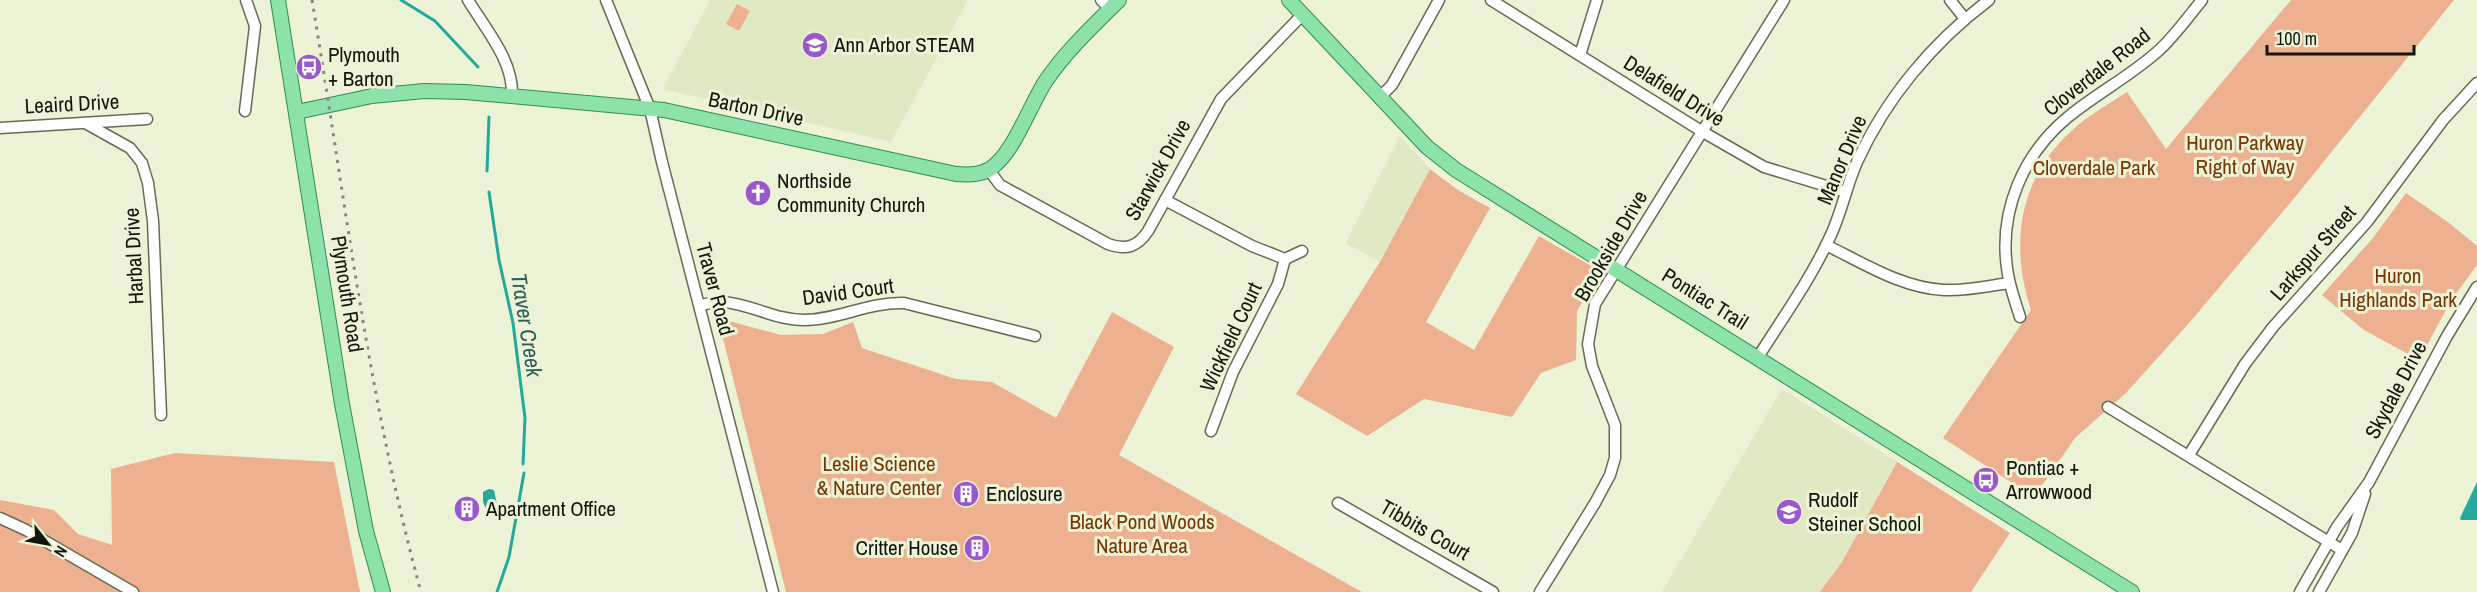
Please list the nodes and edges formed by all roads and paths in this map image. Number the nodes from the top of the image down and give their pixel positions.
1 (246, 0) edge
2 (278, 0) edge
3 (468, 0) edge
4 (606, 0) edge
5 (1289, 0) edge
6 (1439, 0) edge
7 (1491, 0) edge
8 (1597, 0) edge
9 (1784, 0) edge
10 (1950, 0) edge
11 (1989, 0) edge
12 (2202, 0) edge
13 (1110, 3) edge
14 (1303, 14) junction
15 (1965, 19) junction
16 (1580, 55) junction
17 (2477, 83) edge
18 (512, 97) junction
19 (1380, 98) junction
20 (650, 109) junction
21 (245, 111) dead end
22 (297, 112) junction
23 (147, 119) dead end
24 (87, 124) junction
25 (0, 128) edge
26 (1703, 132) junction
27 (989, 170) junction
28 (1846, 192) junction
29 (1166, 200) junction
30 (1826, 245) junction
31 (1302, 251) dead end
32 (1284, 259) junction
33 (1616, 269) junction
34 (2009, 283) junction
35 (2477, 287) edge
36 (700, 306) junction
37 (2019, 317) dead end
38 (1035, 336) dead end
39 (1758, 357) junction
40 (2108, 407) dead end
41 (161, 415) dead end
42 (1211, 431) dead end
43 (2188, 455) junction
44 (2369, 482) junction
45 (1338, 503) dead end
46 (0, 518) edge
47 (2328, 542) junction
48 (2342, 550) junction
49 (133, 592) edge
50 (383, 592) edge
51 (773, 592) edge
52 (1493, 592) edge
53 (1540, 592) edge
54 (2132, 592) edge
55 (2300, 592) edge
56 (2319, 592) edge

1 - 21 street
2 - 22 main road, Plymouth Road
3 - 18 street
4 - 20 street, Traver Road
5 - 14 main road, Pontiac Trail
6 - 19 street
7 - 16 street, Delafield Drive
8 - 16 street
9 - 26 street, Brookside Drive
10 - 15 street
11 - 15 street, Manor Drive
12 - 34 street, Cloverdale Road
13 - 27 main road
14 - 19 main road, Pontiac Trail
14 - 29 street, Starwick Drive
15 - 28 street, Manor Drive
16 - 26 street, Delafield Drive
17 - 43 street, Larkspur Street
18 - 20 main road, Barton Drive
18 - 22 main road, Barton Drive
19 - 33 main road, Pontiac Trail
20 - 27 main road, Barton Drive
20 - 36 street, Traver Road
22 - 50 main road, Plymouth Road
23 - 24 street, Leaird Drive
24 - 25 street, Leaird Drive
24 - 41 street, Harbal Drive
26 - 28 street, Delafield Drive
26 - 33 street, Brookside Drive
27 - 29 street, Starwick Drive
28 - 30 street, Manor Drive
29 - 32 street
30 - 34 street
30 - 39 street, Manor Drive
31 - 32 street
32 - 42 street, Wickfield Court
33 - 39 main road, Pontiac Trail
33 - 53 street, Brookside Drive
34 - 37 street, Cloverdale Road
35 - 44 street, Skydale Drive
36 - 38 street, David Court
36 - 51 street, Traver Road
39 - 54 main road, Pontiac Trail
40 - 43 street
43 - 47 street
44 - 47 street, Skydale Drive
44 - 48 street, Skydale Drive
45 - 52 street, Tibbits Court
46 - 49 street
47 - 48 street
47 - 55 street, Skydale Drive
48 - 56 street, Skydale Drive

